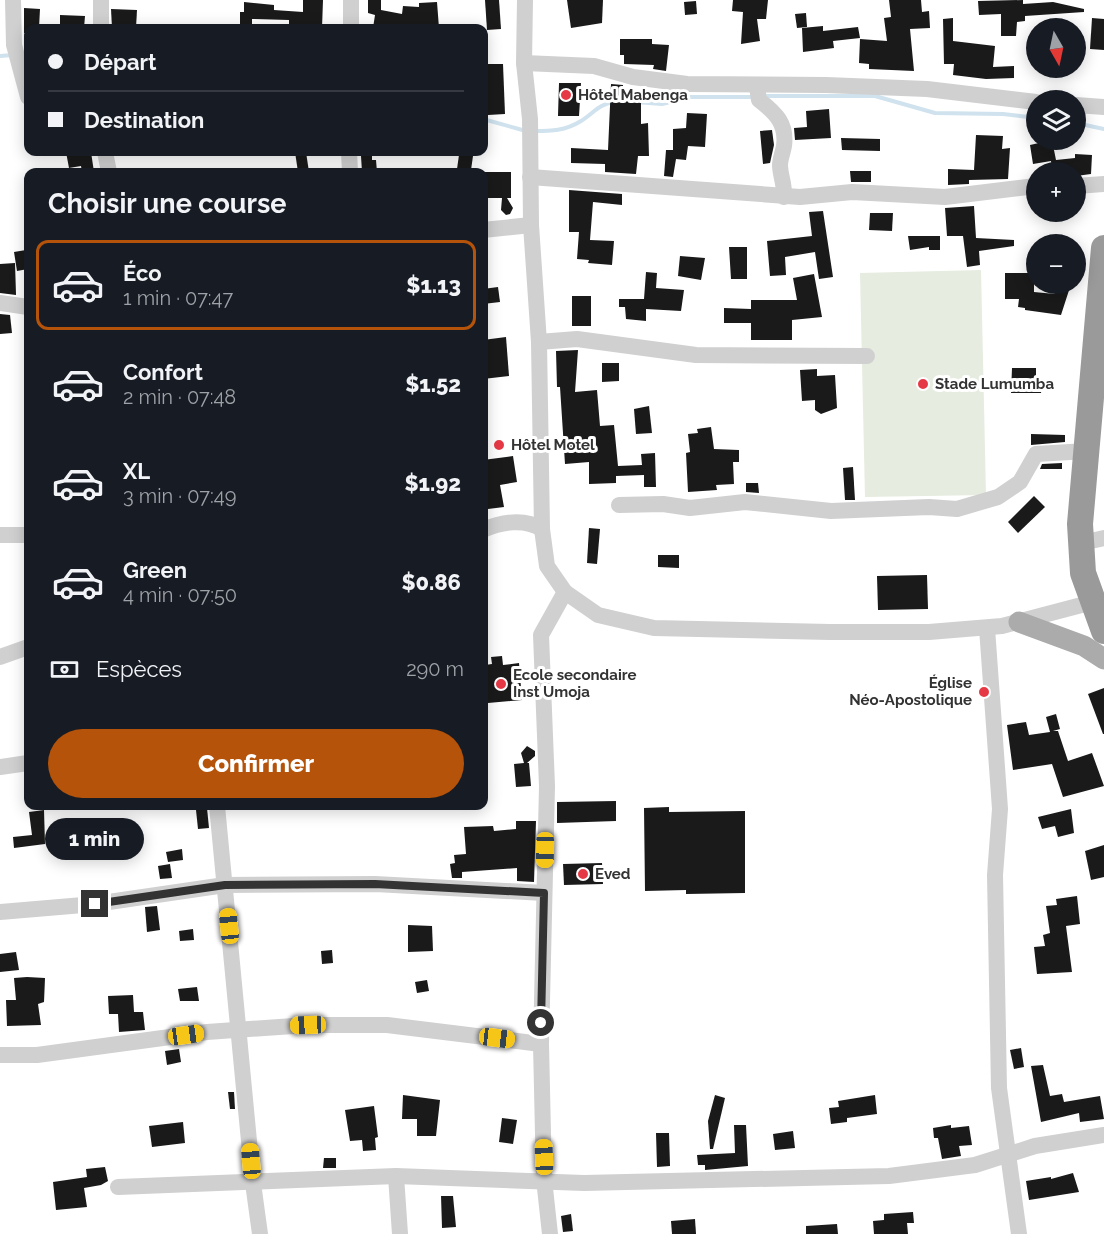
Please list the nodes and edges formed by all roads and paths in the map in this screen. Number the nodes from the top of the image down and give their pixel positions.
1 (13, 0) edge
2 (100, 0) edge
3 (351, 0) edge
4 (525, 0) edge
5 (100, 24) edge
6 (351, 24) edge
7 (524, 63) junction
8 (24, 83) edge
9 (757, 87) junction
10 (1026, 101) edge
11 (1086, 106) edge
12 (1104, 107) edge
13 (530, 177) junction
14 (1104, 184) edge
15 (1086, 185) edge
16 (1026, 187) edge
17 (784, 197) junction
18 (531, 225) junction
19 (488, 229) edge
20 (1104, 248) edge
21 (0, 303) edge
22 (24, 306) edge
23 (539, 342) junction
24 (867, 356) dead end
25 (1098, 379) edge
26 (1086, 451) junction
27 (619, 505) dead end
28 (488, 528) edge
29 (542, 529) junction
30 (0, 535) edge
31 (24, 536) edge
32 (1093, 540) edge
33 (565, 592) junction
34 (1101, 621) edge
35 (1019, 622) junction
36 (987, 628) junction
37 (24, 648) edge
38 (0, 657) edge
39 (1104, 659) edge
40 (24, 764) edge
41 (0, 767) edge
42 (217, 810) edge
43 (225, 885) junction
44 (544, 893) junction
45 (0, 912) edge
46 (239, 1029) junction
47 (541, 1044) junction
48 (0, 1055) edge
49 (1104, 1135) edge
50 (1006, 1154) junction
51 (396, 1176) junction
52 (544, 1179) junction
53 (253, 1183) junction
54 (118, 1187) dead end
55 (260, 1234) edge
56 (400, 1234) edge
57 (550, 1234) edge
58 (1019, 1234) edge

1 - 8 street
2 - 5 street
3 - 6 street
4 - 7 street
7 - 9 street
7 - 13 street
9 - 10 street
9 - 17 street
11 - 12 street
13 - 17 street
13 - 18 street
14 - 15 street
16 - 17 street
18 - 19 street
18 - 23 street
20 - 25 highway
21 - 22 street
23 - 24 street
23 - 29 street
25 - 26 highway
26 - 27 street
26 - 32 highway
28 - 29 street
29 - 33 street
30 - 31 street
32 - 34 highway
33 - 36 street
33 - 44 street
34 - 35 street
35 - 36 street
35 - 39 main road
36 - 50 street
37 - 38 street
40 - 41 street
42 - 43 street
43 - 44 street
43 - 45 street
43 - 46 street
44 - 47 street
46 - 47 street
46 - 48 street
46 - 53 street
47 - 52 street
49 - 50 street
50 - 52 street
50 - 58 street
51 - 52 street
51 - 53 street
51 - 56 street
52 - 57 street
53 - 54 street
53 - 55 street

